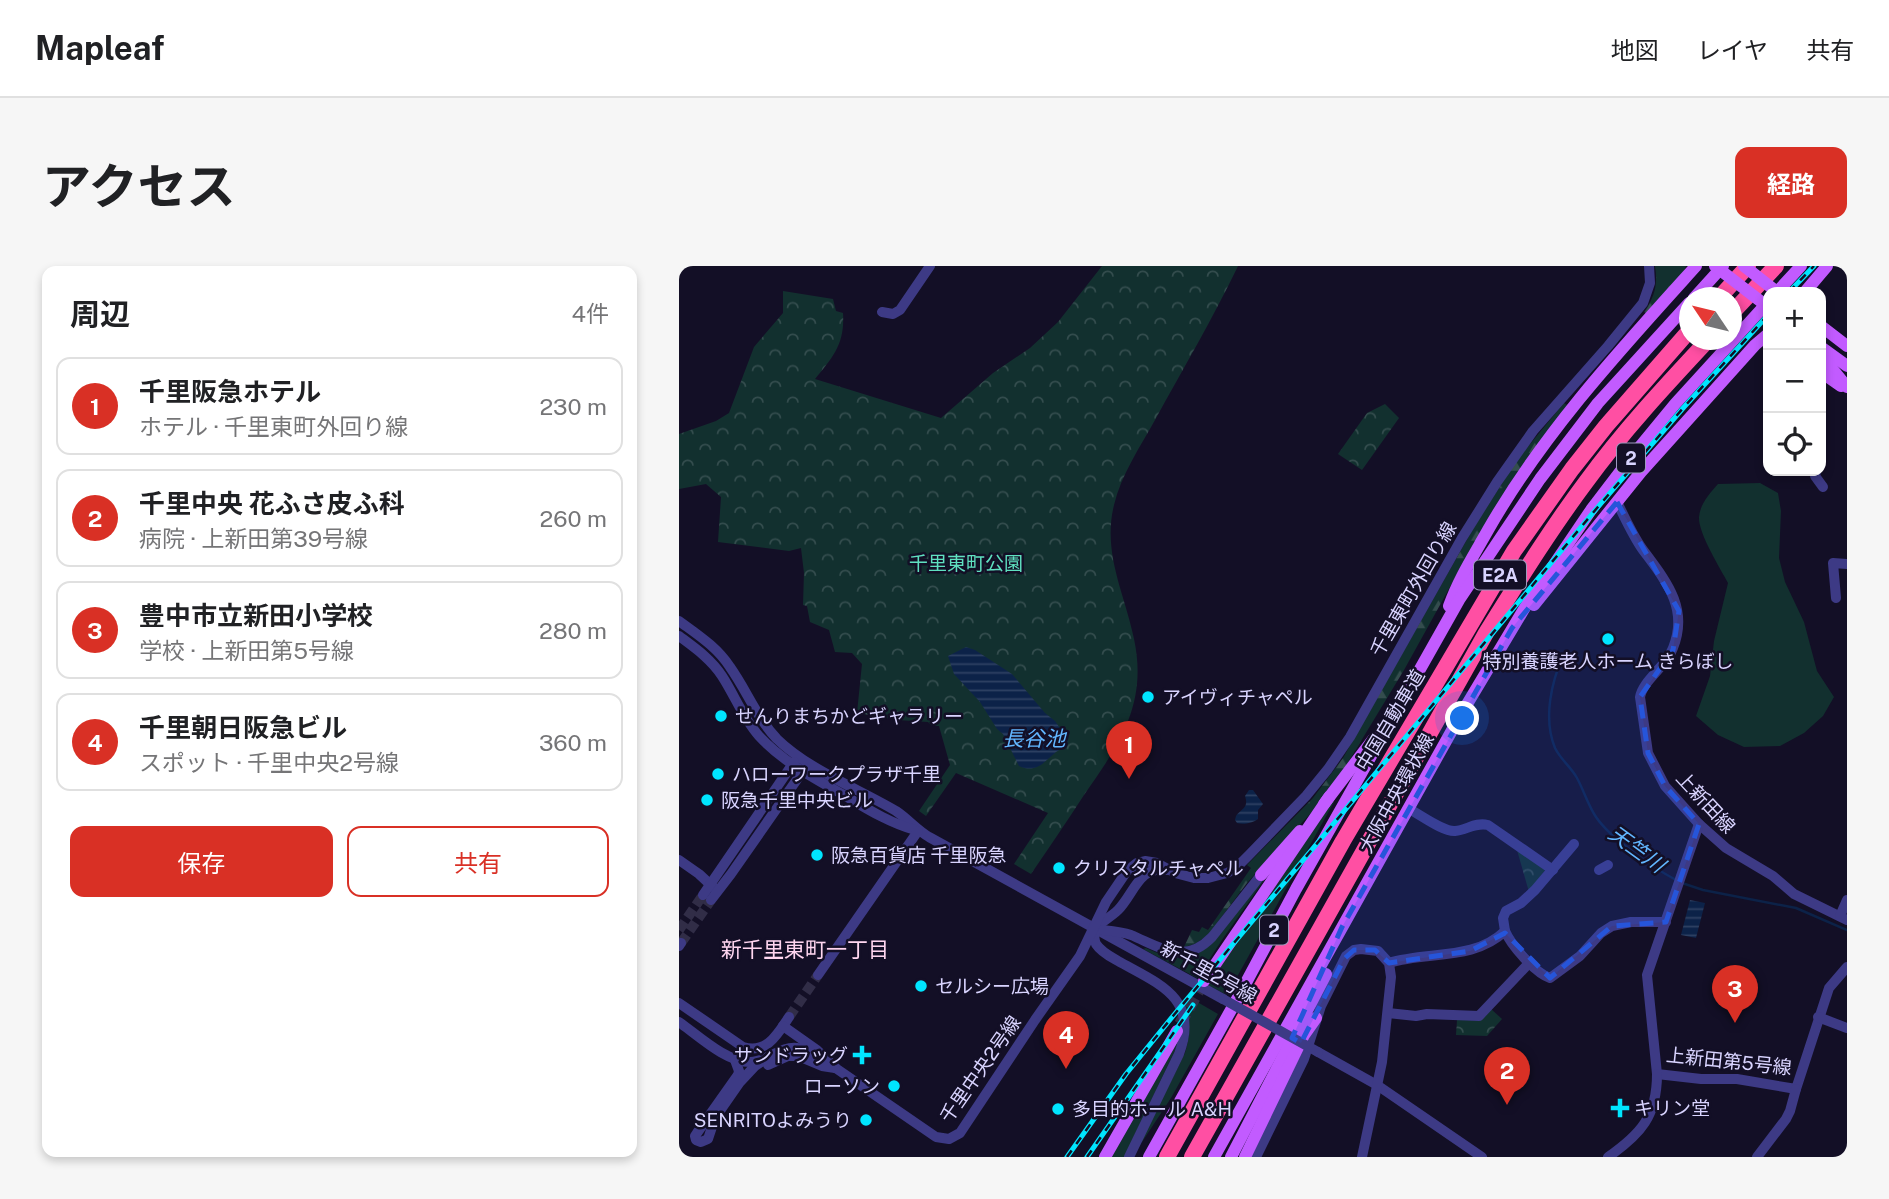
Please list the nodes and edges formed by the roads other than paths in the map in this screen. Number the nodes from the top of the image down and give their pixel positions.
1 (930, 266) edge
2 (1649, 266) edge
3 (1696, 266) edge
4 (1715, 266) edge
5 (1723, 266) edge
6 (1746, 266) edge
7 (1776, 266) edge
8 (1801, 266) edge
9 (1827, 266) edge
10 (1705, 287) edge
11 (1729, 287) edge
12 (1771, 287) edge
13 (1782, 287) edge
14 (1809, 287) edge
15 (1742, 302) edge
16 (1763, 303) edge
17 (1763, 307) edge
18 (883, 312) dead end
19 (1679, 314) edge
20 (1826, 327) edge
21 (1826, 329) edge
22 (1847, 334) edge
23 (1763, 338) edge
24 (1679, 342) edge
25 (1847, 346) edge
26 (1699, 350) edge
27 (1825, 350) edge
28 (1826, 361) edge
29 (1847, 366) edge
30 (1826, 375) edge
31 (1847, 388) edge
32 (1815, 476) edge
33 (1823, 487) dead end
34 (1617, 502) junction
35 (1847, 564) edge
36 (1836, 598) dead end
37 (679, 621) edge
38 (1512, 628) junction
39 (679, 636) edge
40 (1439, 636) junction
41 (1399, 704) junction
42 (800, 764) junction
43 (1329, 797) junction
44 (1409, 809) junction
45 (1699, 824) junction
46 (918, 831) junction
47 (1574, 844) dead end
48 (679, 860) edge
49 (1553, 870) junction
50 (1261, 875) joint
51 (1847, 900) edge
52 (1843, 918) edge
53 (1666, 922) junction
54 (1342, 927) junction
55 (1094, 928) junction
56 (1505, 931) junction
57 (1530, 962) junction
58 (1389, 963) junction
59 (1847, 967) edge
60 (818, 975) tunnel mouth
61 (1204, 981) tunnel mouth
62 (679, 1003) edge
63 (1388, 1013) junction
64 (1818, 1017) junction
65 (1317, 1018) junction
66 (679, 1022) edge
67 (786, 1022) junction
68 (1847, 1028) edge
69 (717, 1030) junction
70 (1177, 1031) tunnel mouth
71 (774, 1054) junction
72 (739, 1060) junction
73 (827, 1060) junction
74 (837, 1069) junction
75 (1657, 1074) junction
76 (740, 1083) junction
77 (1377, 1085) junction
78 (1796, 1089) junction
79 (710, 1131) junction
80 (1612, 1156) edge
81 (1105, 1157) edge
82 (1129, 1157) edge
83 (1149, 1157) edge
84 (1167, 1157) edge
85 (1192, 1157) edge
86 (1214, 1157) edge
87 (1231, 1157) edge
88 (1245, 1157) edge
89 (1256, 1157) edge
90 (1362, 1157) edge
91 (1482, 1157) edge
92 (1757, 1157) edge

1 - 18 street
2 - 55 street, 千里東町外回り線
3 - 40 main road
4 - 16 main road, bridge
5 - 10 main road
6 - 11 highway
6 - 12 main road, bridge
7 - 15 highway
8 - 13 main road
9 - 14 main road
17 - 38 main road, 大阪中央環状線 / 2
19 - 40 main road, 大阪中央環状線 / 2
20 - 22 main road
21 - 25 main road
23 - 34 main road
24 - 84 highway, 中国自動車道 / E2A
26 - 85 highway, 中国自動車道 / E2A
27 - 29 main road
28 - 31 main road
30 - 31 main road
32 - 33 street
34 - 38 main road
34 - 45 street, 上新田線
35 - 36 street
37 - 42 street, 新千里2号線
38 - 44 main road, 大阪中央環状線 / 2
39 - 42 street, 新千里2号線
40 - 41 main road, 大阪中央環状線 / 2
41 - 43 main road
41 - 83 main road, 大阪中央環状線 / 2
42 - 46 street, 新千里2号線
42 - 48 street
43 - 50 main road
43 - 61 main road
44 - 49 street
44 - 54 main road, 大阪中央環状線 / 2
45 - 52 street, 上新田線
45 - 53 street, 上新田第5号線
46 - 55 street, 新千里2号線
46 - 60 street
47 - 49 street
49 - 56 street
50 - 55 street, 新千里2号線
51 - 52 street
53 - 57 street
53 - 75 street, 上新田第5号線
54 - 86 main road, 大阪中央環状線 / 2
54 - 87 main road
55 - 74 street, 千里中央2号線
55 - 77 street, 新千里2号線, bridge
55 - 82 street, 新千里2号線
56 - 57 street
56 - 58 street
57 - 63 street
58 - 63 street
58 - 65 street
59 - 64 street, 上新田第5号線
62 - 69 street
63 - 77 street
64 - 68 street
64 - 78 street, 上新田第5号線
65 - 88 main road
65 - 89 street
66 - 72 street
67 - 69 street
67 - 71 street
67 - 73 street, 千里中央2号線
69 - 72 street
70 - 81 main road
71 - 72 street, 千里中央2号線
71 - 73 street, 千里中央2号線
71 - 76 street
72 - 76 street
72 - 79 street
73 - 74 street, 千里中央2号線
74 - 79 street
75 - 78 street, 上新田第5号線
75 - 80 street
76 - 79 street
77 - 90 street
77 - 91 street, 新千里2号線
78 - 92 street

